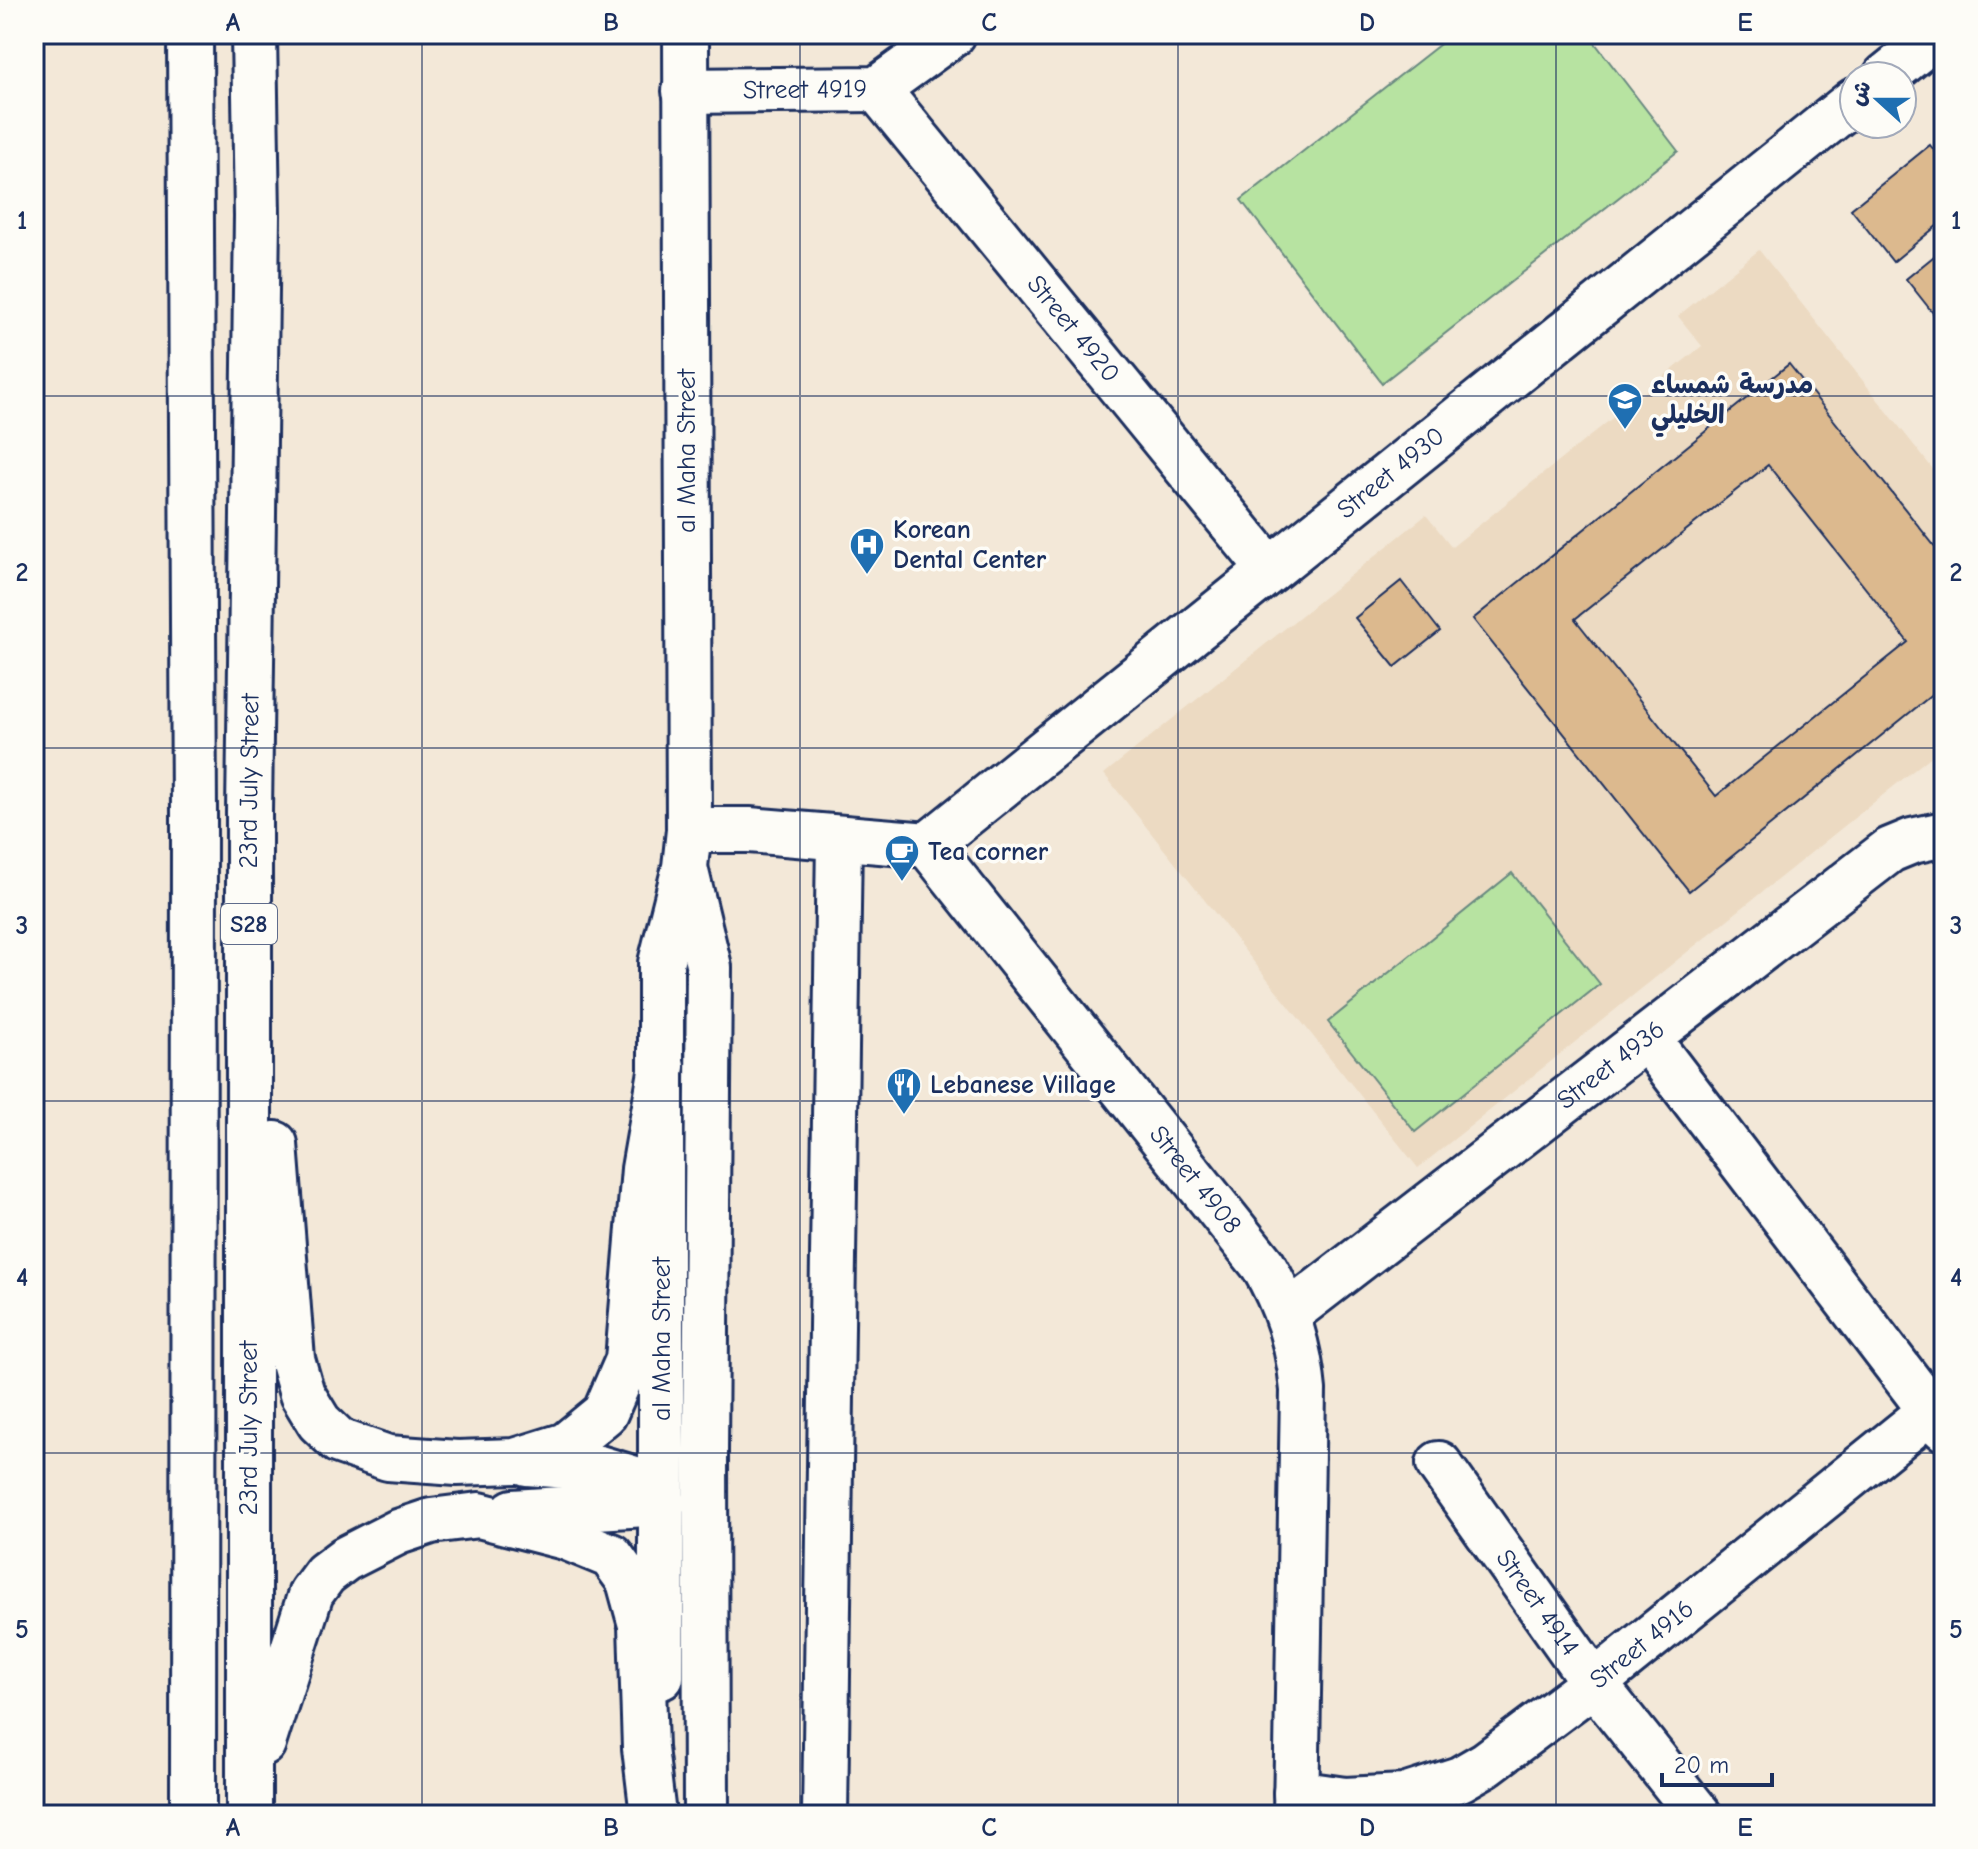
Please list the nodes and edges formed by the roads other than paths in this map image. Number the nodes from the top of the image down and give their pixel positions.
1 (190, 34) edge
2 (254, 34) edge
3 (686, 34) edge
4 (953, 34) edge
5 (1942, 34) edge
6 (1907, 60) edge
7 (877, 89) junction
8 (685, 91) junction
9 (1838, 114) edge
10 (1270, 570) junction
11 (249, 812) junction
12 (1944, 834) edge
13 (839, 839) junction
14 (928, 845) junction
15 (687, 848) junction
16 (1647, 1038) junction
17 (662, 1066) junction
18 (1288, 1314) junction
19 (1938, 1419) edge
20 (705, 1451) junction
21 (515, 1461) junction
22 (1439, 1464) dead end
23 (663, 1503) junction
24 (479, 1515) junction
25 (1594, 1683) junction
26 (706, 1697) junction
27 (249, 1801) edge
28 (1296, 1804) edge
29 (193, 1815) edge
30 (653, 1815) edge
31 (660, 1815) edge
32 (706, 1815) edge
33 (825, 1815) edge
34 (1699, 1815) edge

1 - 29 street, 23rd July Street / S28
2 - 11 street, 23rd July Street / S28
3 - 8 street, al Maha Street
4 - 7 street, Street 4919
5 - 6 street
7 - 8 street, Street 4919
7 - 10 street, Street 4920
8 - 15 street, al Maha Street
9 - 10 street, Street 4930
10 - 14 street, Street 4930
11 - 21 street
11 - 27 street, 23rd July Street / S28
12 - 16 street, Street 4936
13 - 14 street
13 - 15 street
13 - 33 street
14 - 18 street, Street 4908
15 - 17 street, al Maha Street
15 - 20 street, al Maha Street
16 - 18 street, Street 4936
16 - 19 street
17 - 21 street
17 - 23 street, al Maha Street
18 - 28 street, Street 4908
19 - 25 street, Street 4916
20 - 23 street
20 - 26 street, al Maha Street
21 - 23 street
22 - 25 street, Street 4914
23 - 24 street
23 - 26 street
23 - 31 street, al Maha Street
24 - 27 street
24 - 30 street
25 - 28 street, Street 4916
25 - 34 street, Street 4914
26 - 32 street, al Maha Street

